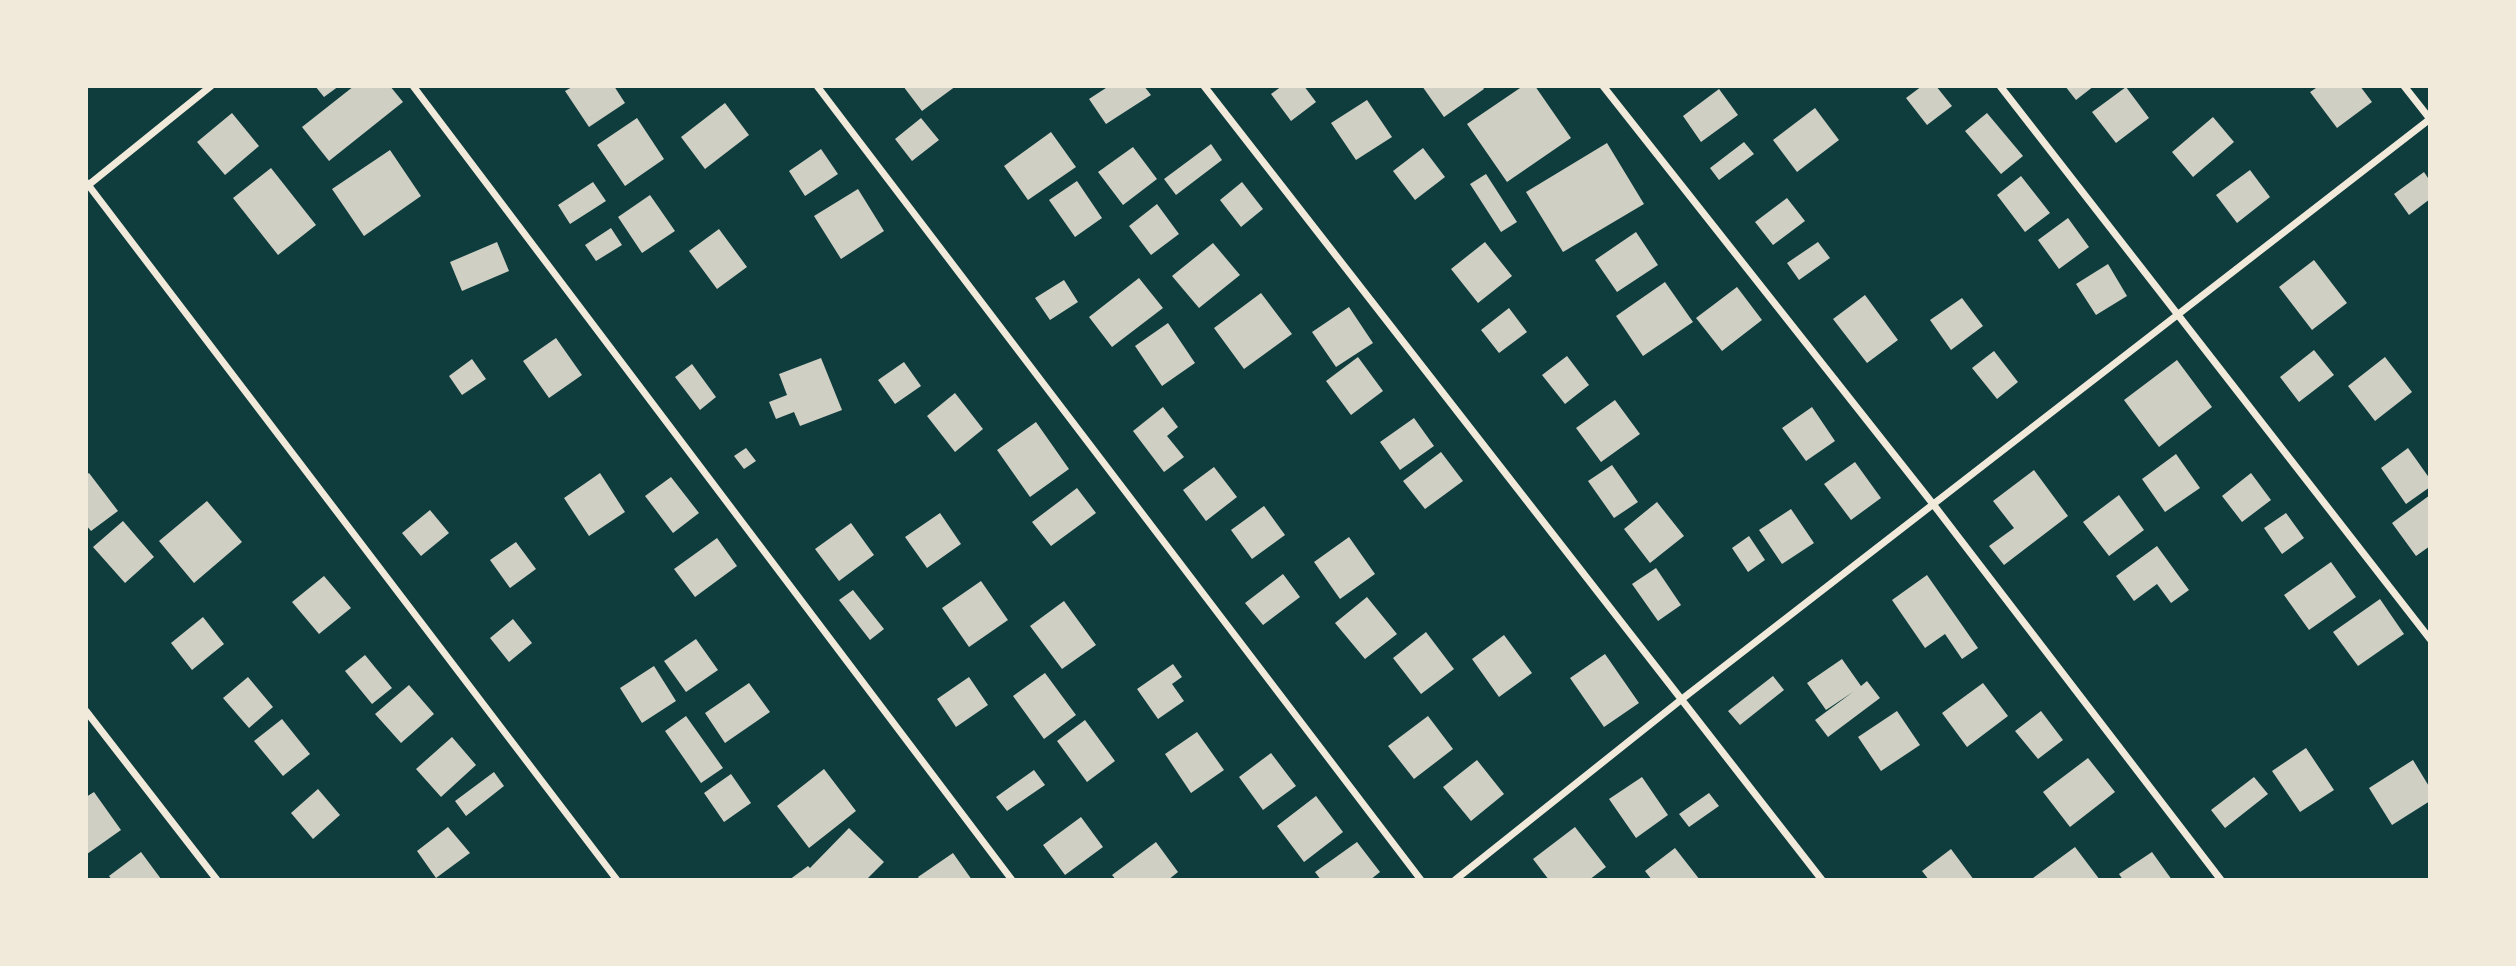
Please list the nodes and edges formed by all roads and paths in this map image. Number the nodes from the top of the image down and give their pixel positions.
1 (211, 86) edge
2 (413, 86) edge
3 (817, 86) edge
4 (1204, 86) edge
5 (1603, 86) edge
6 (2000, 86) edge
7 (2404, 86) edge
8 (2430, 119) edge
9 (87, 185) edge
10 (2179, 316) junction
11 (1933, 504) junction
12 (2430, 639) edge
13 (1682, 699) junction
14 (86, 711) edge
15 (216, 880) edge
16 (617, 880) edge
17 (1012, 880) edge
18 (1421, 880) edge
19 (1455, 880) edge
20 (1822, 880) edge
21 (2221, 880) edge

1 - 9 street
2 - 17 street
3 - 18 street
4 - 13 street
5 - 11 street
6 - 10 street
7 - 8 street
8 - 10 street
9 - 16 street
10 - 11 street
10 - 12 street
11 - 13 street
11 - 21 street
13 - 19 street
13 - 20 street
14 - 15 street

